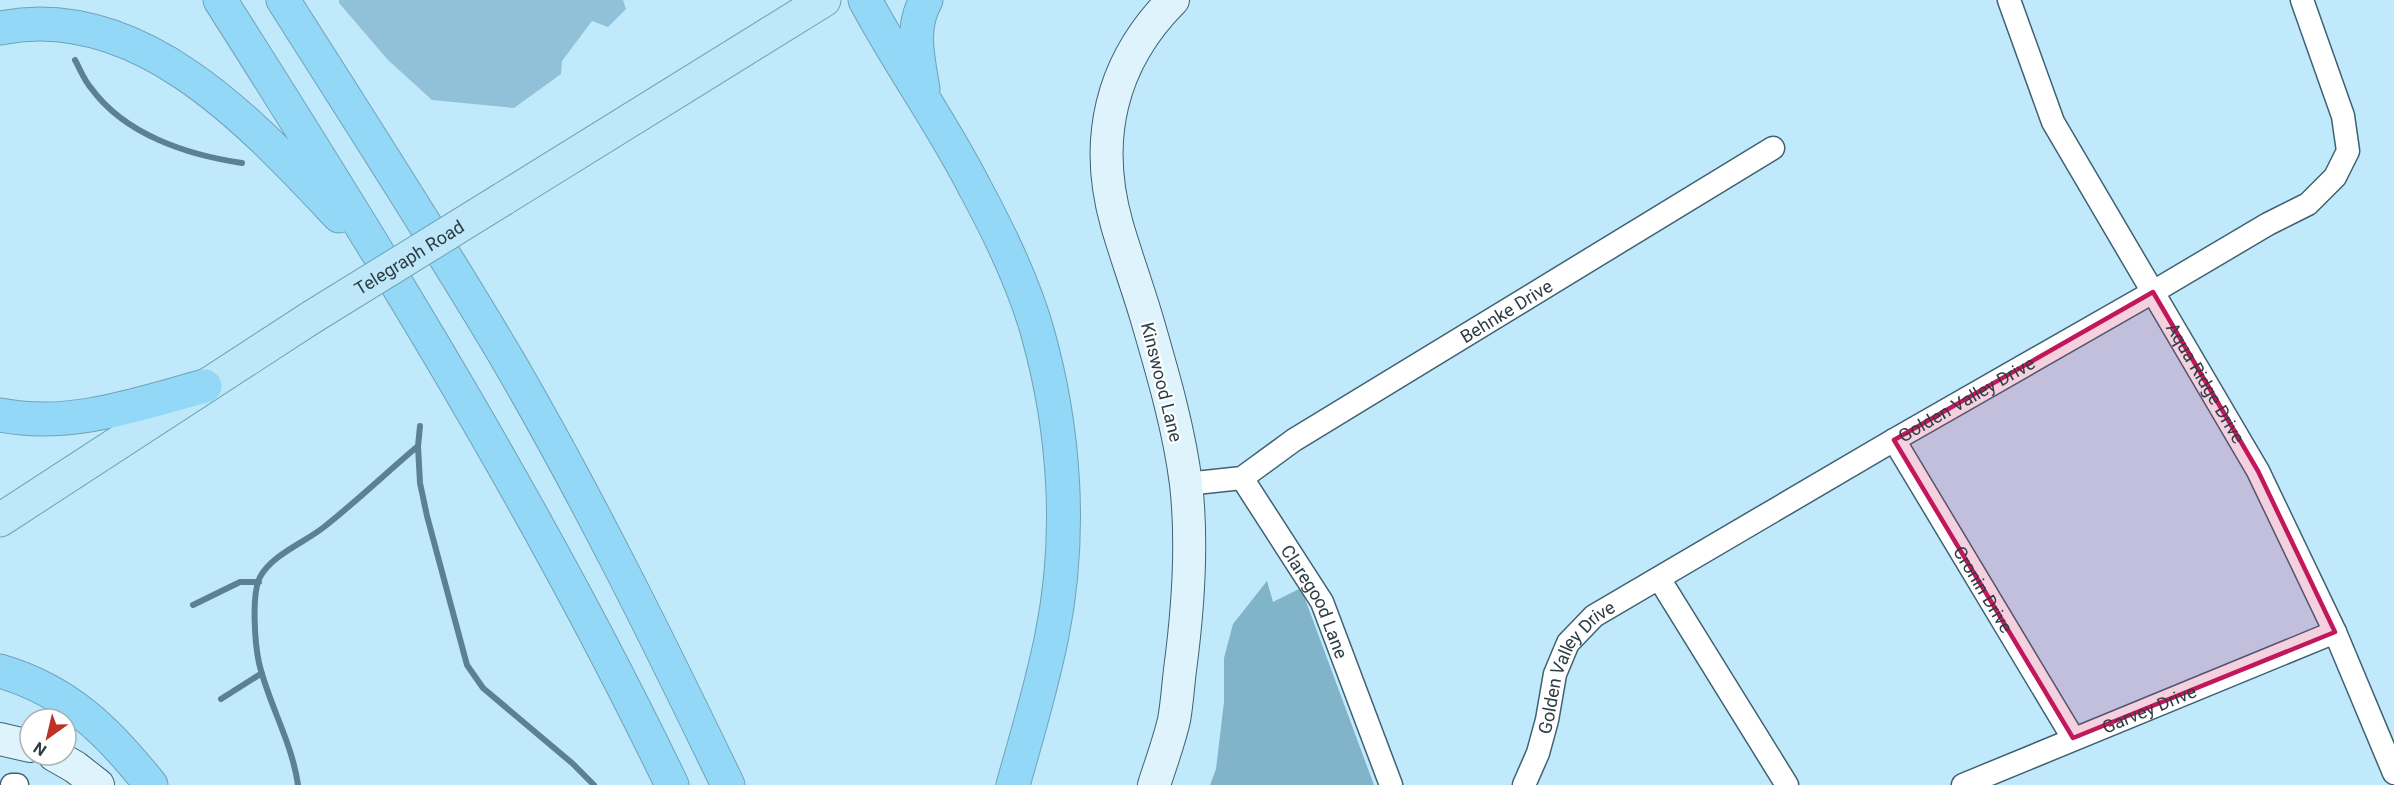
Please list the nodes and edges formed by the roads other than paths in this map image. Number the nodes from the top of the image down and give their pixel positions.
1 (220, 0) edge
2 (283, 0) edge
3 (824, 0) edge
4 (865, 0) edge
5 (926, 0) edge
6 (1173, 0) edge
7 (2009, 0) edge
8 (2302, 0) edge
9 (0, 28) edge
10 (924, 99) junction
11 (1773, 148) dead end
12 (382, 261) junction
13 (2153, 292) junction
14 (205, 386) junction
15 (0, 415) edge
16 (1894, 440) junction
17 (1242, 478) junction
18 (1186, 484) junction
19 (0, 520) edge
20 (1660, 580) junction
21 (2335, 632) junction
22 (0, 671) edge
23 (2073, 738) junction
24 (0, 739) edge
25 (18, 743) edge
26 (75, 767) edge
27 (2394, 773) edge
28 (98, 785) edge
29 (151, 785) edge
30 (672, 785) edge
31 (728, 785) edge
32 (1013, 785) edge
33 (1154, 785) edge
34 (1391, 785) edge
35 (1524, 785) edge
36 (1787, 785) edge
37 (1963, 785) edge

1 - 12 highway
2 - 31 highway
3 - 14 main road, Telegraph Road, bridge
4 - 10 highway
5 - 10 highway
6 - 18 street, Kinswood Lane
7 - 13 street, Aqua Ridge Drive
8 - 13 street, Golden Valley Drive
9 - 12 highway
10 - 32 highway
11 - 17 street, Behnke Drive
12 - 30 highway
13 - 16 street, Golden Valley Drive
13 - 21 street, Aqua Ridge Drive
14 - 15 highway
14 - 19 main road, Telegraph Road
16 - 20 street, Golden Valley Drive
16 - 23 street, Cronin Drive
17 - 18 street
17 - 34 street, Claregood Lane
18 - 33 street, Kinswood Lane
20 - 35 street, Golden Valley Drive
20 - 36 street
21 - 23 street, Garvey Drive
21 - 27 street, Aqua Ridge Drive
22 - 29 highway
23 - 37 street, Garvey Drive
24 - 25 street
26 - 28 street

